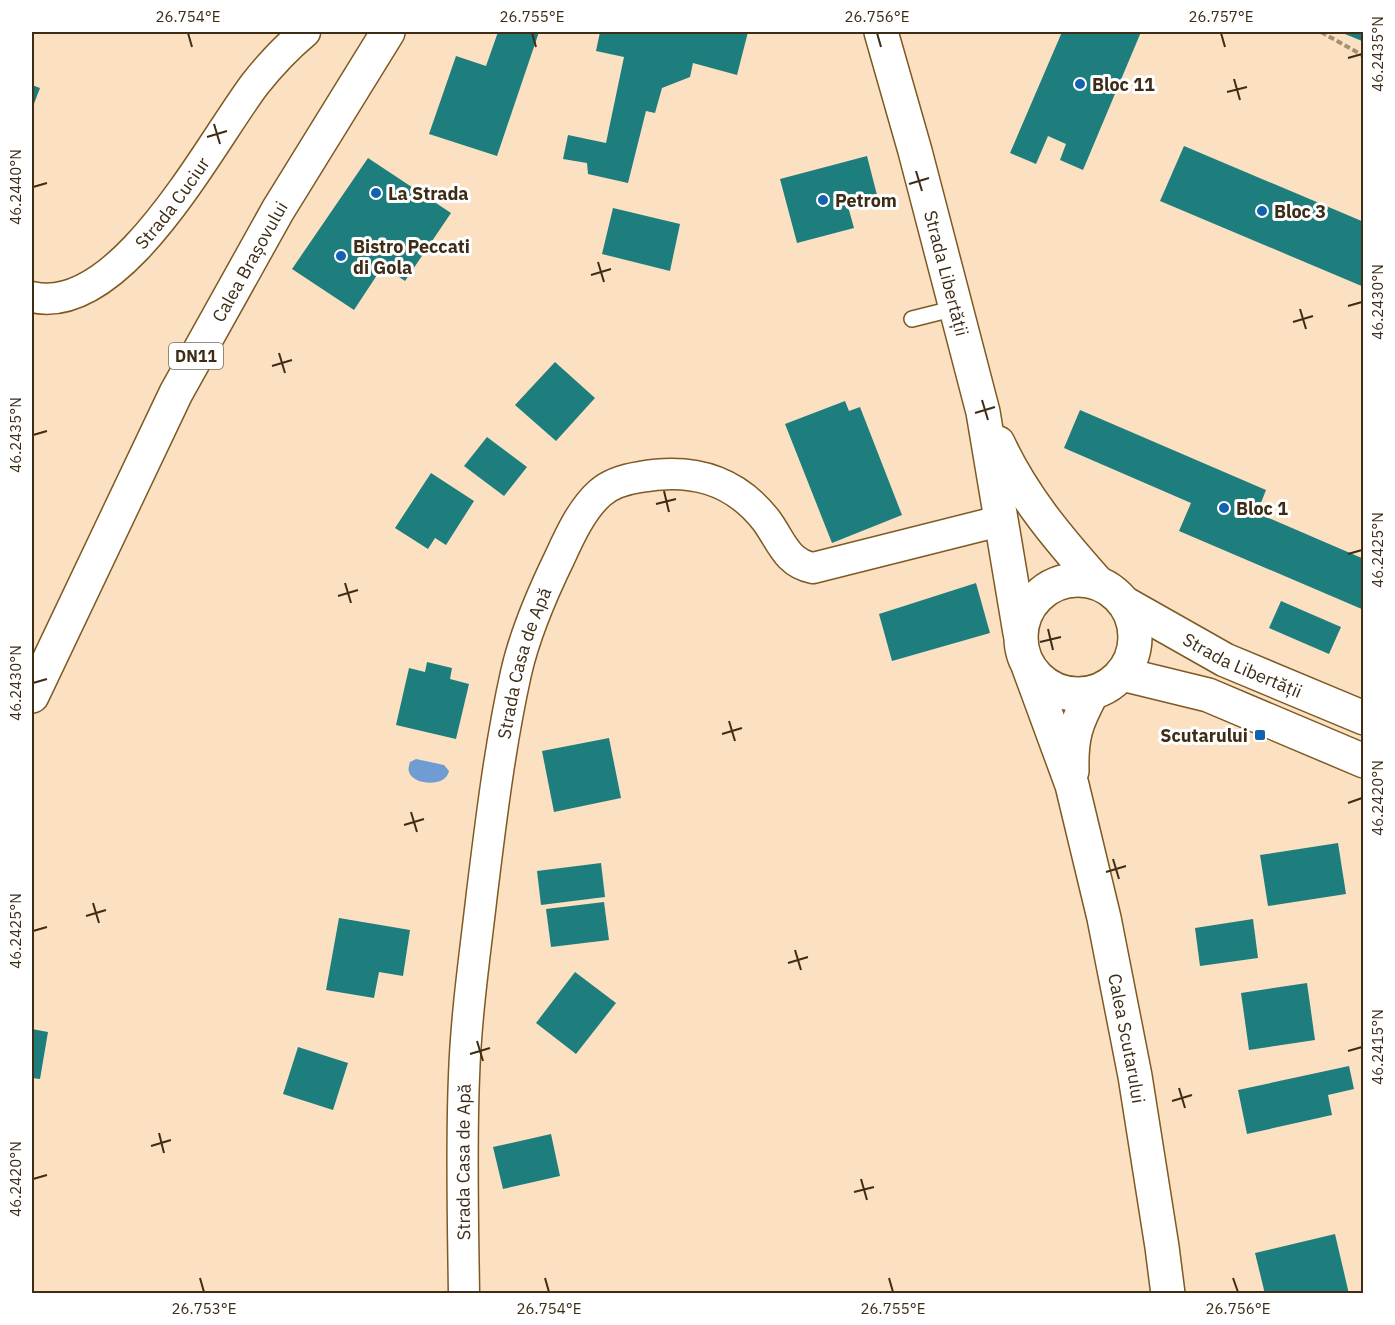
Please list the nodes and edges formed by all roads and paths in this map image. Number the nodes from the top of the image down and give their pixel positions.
1 (305, 32) edge
2 (388, 32) edge
3 (881, 32) edge
4 (1321, 32) edge
5 (1364, 56) edge
6 (32, 297) edge
7 (956, 308) junction
8 (912, 319) dead end
9 (983, 412) junction
10 (1000, 521) junction
11 (1097, 582) junction
12 (1126, 604) junction
13 (1020, 633) junction
14 (1029, 668) junction
15 (1122, 674) junction
16 (36, 680) edge
17 (1092, 693) junction
18 (1363, 717) edge
19 (1354, 757) edge
20 (1072, 785) junction
21 (464, 1293) edge
22 (1168, 1293) edge

1 - 6 street, Strada Cuciur
2 - 16 main road, Calea Brașovului / DN11
3 - 7 main road, Strada Libertății
4 - 5 path
7 - 8 lane
7 - 9 main road, Strada Libertății
9 - 10 main road, Strada Libertății
9 - 11 main road, Strada Libertății
10 - 13 main road, Strada Libertății
10 - 21 street, Strada Casa de Apă
11 - 12 main road
11 - 13 main road
12 - 15 main road
12 - 18 main road, Strada Libertății
13 - 14 main road
14 - 17 main road
14 - 20 main road, Calea Scutarului
15 - 17 main road
15 - 19 main road
17 - 20 main road, Calea Scutarului
18 - 19 street
20 - 22 main road, Calea Scutarului

